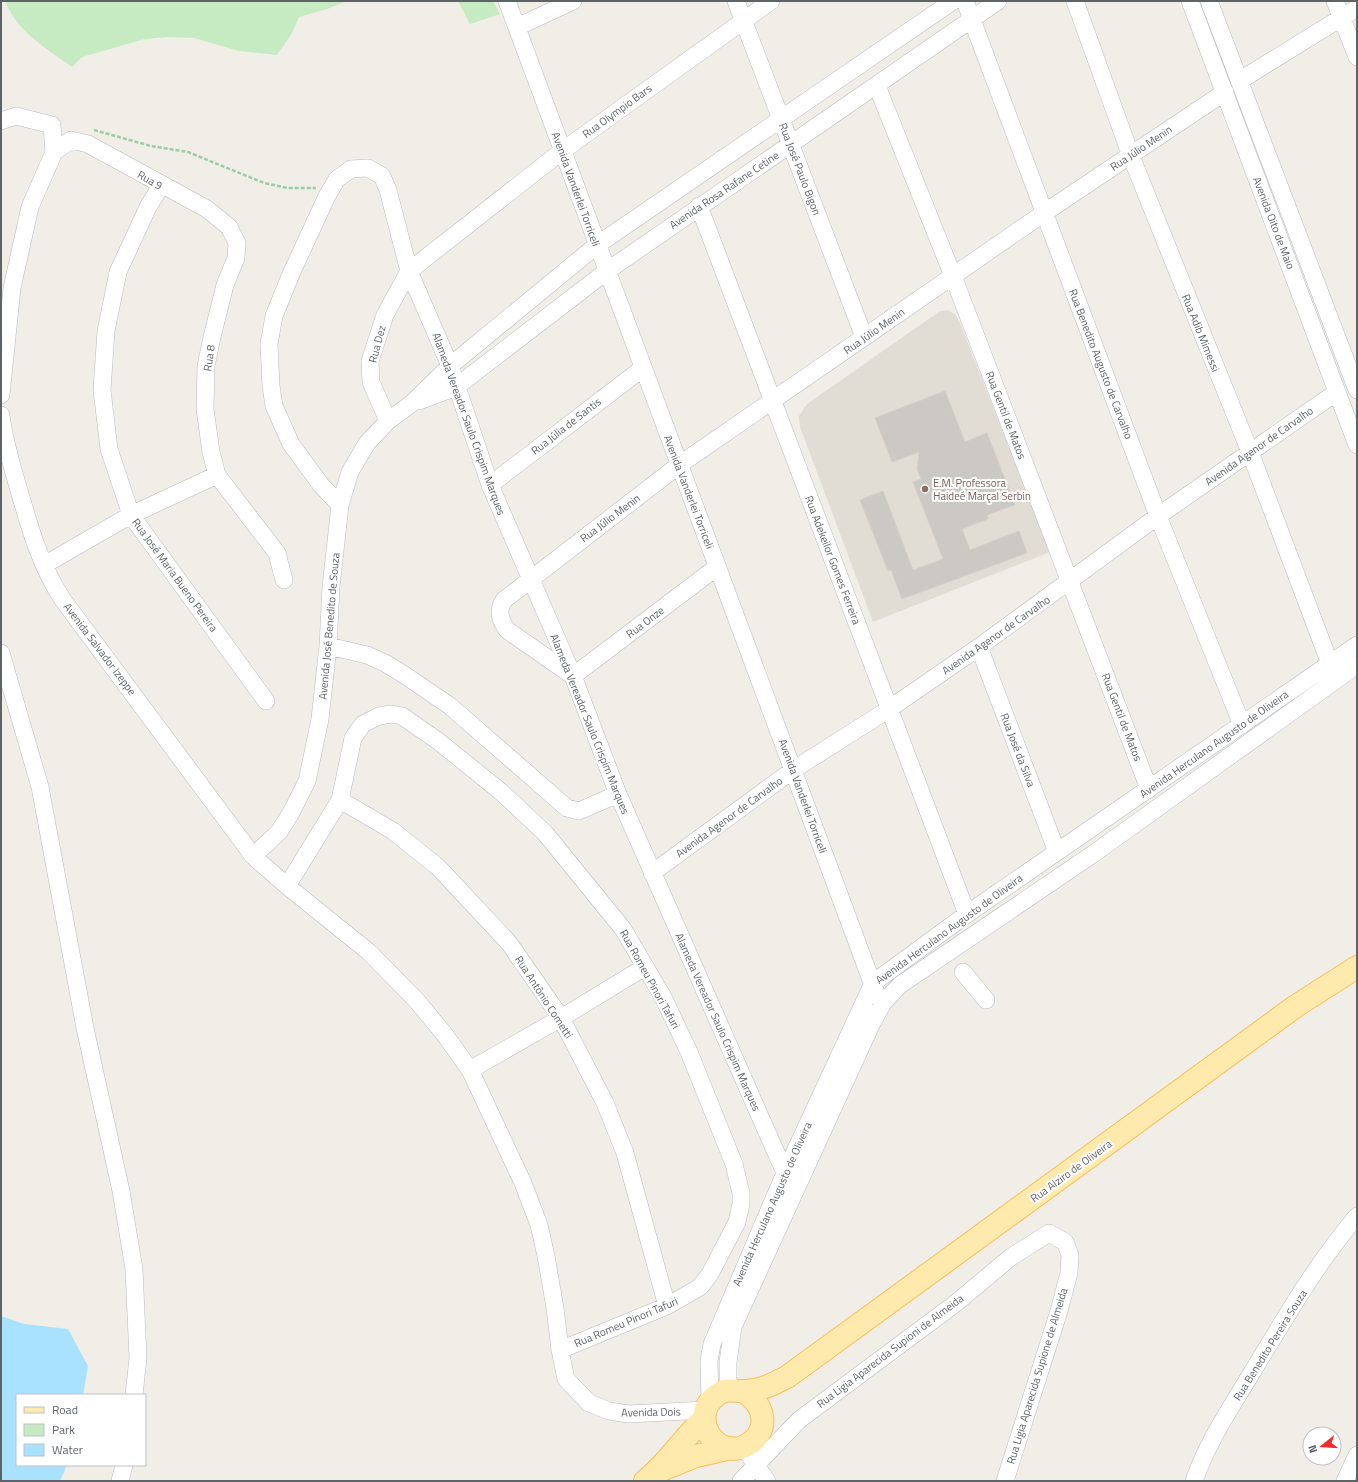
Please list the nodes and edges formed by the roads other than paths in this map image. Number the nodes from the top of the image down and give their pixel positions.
1 (507, 1) edge
2 (573, 1) edge
3 (736, 1) edge
4 (771, 1) edge
5 (953, 1) edge
6 (965, 1) edge
7 (998, 1) edge
8 (1075, 1) edge
9 (1190, 1) edge
10 (1209, 1) edge
11 (1335, 1) edge
12 (1357, 8) edge
13 (973, 18) junction
14 (1341, 18) junction
15 (743, 20) junction
16 (517, 27) junction
17 (1357, 57) edge
18 (1239, 81) junction
19 (877, 86) junction
20 (1224, 92) junction
21 (781, 119) junction
22 (1, 121) edge
23 (790, 145) junction
24 (562, 151) junction
25 (54, 152) junction
26 (1131, 156) junction
27 (161, 186) junction
28 (699, 206) junction
29 (1044, 213) junction
30 (237, 243) joint
31 (597, 245) junction
32 (409, 270) junction
33 (607, 271) junction
34 (952, 276) junction
35 (864, 338) junction
36 (450, 366) junction
37 (642, 368) junction
38 (1355, 381) edge
39 (456, 387) junction
40 (1337, 392) junction
41 (1, 395) edge
42 (772, 401) junction
43 (412, 404) junction
44 (1, 415) edge
45 (388, 421) junction
46 (1357, 445) edge
47 (1250, 452) junction
48 (679, 465) junction
49 (217, 475) junction
50 (490, 485) junction
51 (340, 505) junction
52 (131, 515) junction
53 (1158, 516) junction
54 (44, 565) junction
55 (717, 568) junction
56 (284, 580) dead end
57 (530, 580) junction
58 (1070, 582) junction
59 (1357, 645) edge
60 (328, 646) junction
61 (979, 647) junction
62 (1, 653) edge
63 (1330, 664) junction
64 (1357, 665) edge
65 (573, 676) junction
66 (266, 701) dead end
67 (889, 710) junction
68 (1242, 725) junction
69 (794, 770) junction
70 (1149, 789) junction
71 (618, 794) junction
72 (340, 800) junction
73 (1057, 852) junction
74 (254, 856) junction
75 (652, 872) junction
76 (287, 886) junction
77 (967, 914) junction
78 (645, 967) junction
79 (1357, 967) edge
80 (963, 972) dead end
81 (873, 983) junction
82 (986, 1000) dead end
83 (883, 1003) junction
84 (561, 1018) junction
85 (470, 1070) junction
86 (785, 1172) junction
87 (1357, 1216) edge
88 (1049, 1233) joint
89 (668, 1306) junction
90 (560, 1350) junction
91 (787, 1377) junction
92 (736, 1391) junction
93 (134, 1394) edge
94 (706, 1410) junction
95 (762, 1424) junction
96 (737, 1448) junction
97 (1357, 1455) edge
98 (755, 1465) junction
99 (124, 1466) edge
100 (649, 1477) edge
101 (120, 1481) edge
102 (741, 1481) edge
103 (767, 1481) edge
104 (1005, 1481) edge
105 (1194, 1481) edge
106 (1345, 1481) edge

1 - 16 street, Avenida Vanderlei Torriceli
2 - 16 street
3 - 15 street, Rua José Paulo Bigon
4 - 15 street, Rua Olympio Bars
5 - 21 street
6 - 13 street, Rua Benedito Augusto de Carvalho
7 - 13 street, Avenida Rosa Rafane Cetine
8 - 26 street, Rua Adib Mimessi
9 - 20 street, Avenida Oito de Maio
10 - 18 street, Avenida Oito de Maio
11 - 14 street
12 - 14 street
13 - 19 street, Avenida Rosa Rafane Cetine
13 - 29 street, Rua Benedito Augusto de Carvalho
14 - 17 street
14 - 18 street
15 - 21 street, Rua José Paulo Bigon
15 - 24 street, Rua Olympio Bars
16 - 24 street, Avenida Vanderlei Torriceli
18 - 38 street, Avenida Oito de Maio
19 - 23 street, Avenida Rosa Rafane Cetine
19 - 34 street, Rua Gentil de Matos
20 - 26 street, Rua Júlio Menin
20 - 40 street, Avenida Oito de Maio
21 - 23 street, Rua José Paulo Bigon
21 - 31 street
22 - 25 street
23 - 28 street, Avenida Rosa Rafane Cetine
23 - 35 street, Rua José Paulo Bigon
24 - 31 street, Avenida Vanderlei Torriceli
24 - 32 street, Rua Olympio Bars
25 - 27 street, Rua 9
25 - 41 street
26 - 29 street, Rua Júlio Menin
26 - 47 street, Rua Adib Mimessi
27 - 30 street, Rua 9
27 - 52 street, Rua José Maria Bueno Pereira
28 - 33 street, Avenida Rosa Rafane Cetine
28 - 42 street, Rua Adekeilor Gomes Ferreira
29 - 34 street, Rua Júlio Menin
29 - 53 street, Rua Benedito Augusto de Carvalho
30 - 49 street, Rua 8
31 - 33 street, Avenida Vanderlei Torriceli
31 - 36 street
32 - 36 street, Alameda Vereador Saulo Crispim Marques
32 - 45 street, Rua Dez
32 - 51 street, Alameda Vereador Saulo Crispim Marques
33 - 37 street, Avenida Vanderlei Torriceli
33 - 39 street, Avenida Rosa Rafane Cetine
34 - 35 street, Rua Júlio Menin
34 - 58 street, Rua Gentil de Matos
35 - 42 street, Rua Júlio Menin
36 - 39 street, Alameda Vereador Saulo Crispim Marques
36 - 43 street, Avenida José Benedito de Souza
37 - 48 street, Avenida Vanderlei Torriceli
37 - 50 street, Rua Júlia de Santis
39 - 43 street, Avenida José Benedito de Souza
39 - 50 street, Alameda Vereador Saulo Crispim Marques
40 - 46 street, Avenida Oito de Maio
40 - 47 street, Avenida Agenor de Carvalho
42 - 48 street, Rua Júlio Menin
42 - 67 street, Rua Adekeilor Gomes Ferreira
43 - 45 street, Avenida José Benedito de Souza
44 - 54 street, Avenida Salvador Izeppe
45 - 51 street, Avenida José Benedito de Souza
47 - 53 street, Avenida Agenor de Carvalho
47 - 63 street, Rua Adib Mimessi
48 - 55 street, Avenida Vanderlei Torriceli
48 - 57 street, Rua Júlio Menin
49 - 52 street
49 - 56 street, Rua 8
50 - 57 street, Alameda Vereador Saulo Crispim Marques
51 - 60 street, Avenida José Benedito de Souza
52 - 54 street
52 - 66 street, Rua José Maria Bueno Pereira
53 - 58 street, Avenida Agenor de Carvalho
53 - 68 street, Rua Benedito Augusto de Carvalho
54 - 74 street, Avenida Salvador Izeppe
55 - 65 street, Rua Onze
55 - 69 street, Avenida Vanderlei Torriceli
57 - 65 street, Alameda Vereador Saulo Crispim Marques
57 - 65 street, Rua Júlio Menin
58 - 61 street, Avenida Agenor de Carvalho
58 - 70 street, Rua Gentil de Matos
59 - 63 street, Avenida Herculano Augusto de Oliveira
60 - 71 street
60 - 74 street, Avenida José Benedito de Souza
61 - 67 street, Avenida Agenor de Carvalho
61 - 73 street, Rua José da Silva
62 - 93 street
63 - 68 street, Avenida Herculano Augusto de Oliveira
64 - 83 street, Avenida Herculano Augusto de Oliveira
65 - 71 street, Alameda Vereador Saulo Crispim Marques
67 - 69 street, Avenida Agenor de Carvalho
67 - 77 street, Rua Adekeilor Gomes Ferreira
68 - 70 street, Avenida Herculano Augusto de Oliveira
69 - 75 street, Avenida Agenor de Carvalho
69 - 81 street, Avenida Vanderlei Torriceli
70 - 73 street, Avenida Herculano Augusto de Oliveira
71 - 75 street, Alameda Vereador Saulo Crispim Marques
72 - 76 street, Rua Romeu Pinori Tafuri
72 - 78 street, Rua Romeu Pinori Tafuri
72 - 84 street, Rua Antônio Cometti
73 - 77 street, Avenida Herculano Augusto de Oliveira
74 - 76 street, Avenida Salvador Izeppe
75 - 86 street, Alameda Vereador Saulo Crispim Marques
76 - 85 street, Avenida Salvador Izeppe
77 - 81 street, Avenida Herculano Augusto de Oliveira
78 - 84 street
78 - 89 street, Rua Romeu Pinori Tafuri
79 - 91 main road, Rua Alziro de Oliveira
80 - 82 street
81 - 83 street, Avenida Vanderlei Torriceli
81 - 86 street, Avenida Herculano Augusto de Oliveira
83 - 92 street, Avenida Herculano Augusto de Oliveira
84 - 85 street
84 - 89 street, Rua Antônio Cometti
85 - 90 street, Avenida Dois
86 - 94 street, Avenida Herculano Augusto de Oliveira
87 - 105 street, Rua Benedito Pereira Souza
88 - 98 street, Rua Ligia Aparecida Supioni de Almeida
88 - 104 street, Rua Ligia Aparecida Supione de Almeida
89 - 90 street, Rua Romeu Pinori Tafuri
90 - 94 street, Avenida Dois
91 - 92 main road, Rua Alziro de Oliveira
91 - 95 main road, Rua Alziro de Oliveira
92 - 94 main road, Rua Alziro de Oliveira
92 - 95 main road
94 - 96 main road
94 - 100 main road, Rua Alziro de Oliveira
95 - 96 main road, Rua Alziro de Oliveira
96 - 98 street
96 - 100 main road, Rua Alziro de Oliveira
97 - 106 street
98 - 102 street, Rua Ligia Aparecida Supioni de Almeida
98 - 103 street
99 - 101 street

